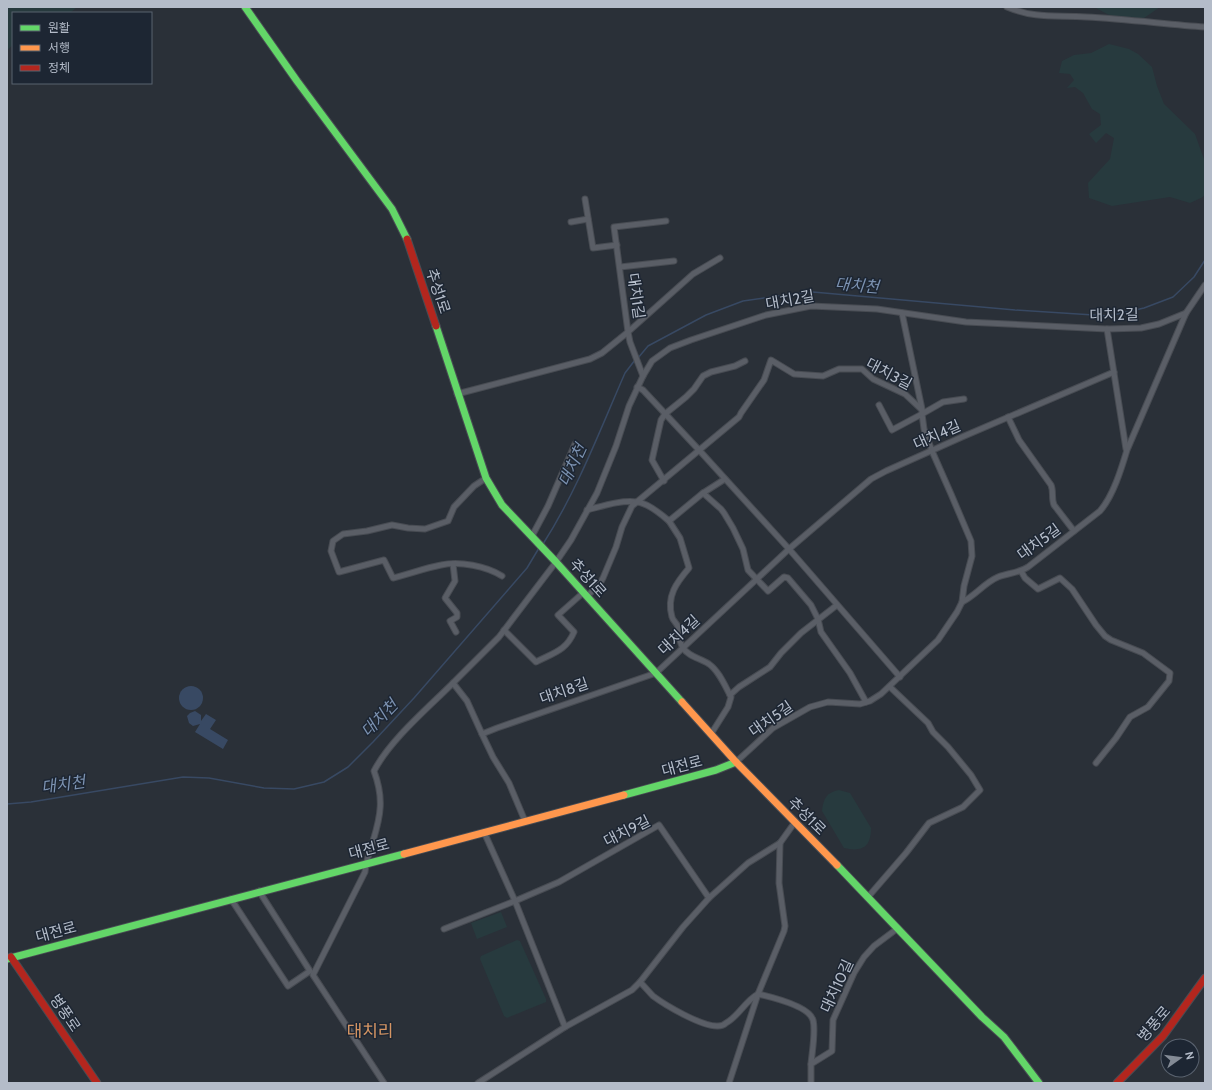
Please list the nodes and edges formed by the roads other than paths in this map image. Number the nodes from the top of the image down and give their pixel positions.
1 (245, 7) edge
2 (1007, 7) edge
3 (1205, 27) edge
4 (585, 200) dead end
5 (588, 219) junction
6 (666, 221) dead end
7 (571, 222) dead end
8 (617, 245) junction
9 (720, 258) dead end
10 (674, 261) dead end
11 (620, 267) junction
12 (1205, 285) edge
13 (902, 313) junction
14 (1186, 313) junction
15 (1107, 329) junction
16 (628, 332) junction
17 (745, 361) dead end
18 (1114, 372) junction
19 (643, 376) junction
20 (638, 387) junction
21 (457, 394) junction
22 (964, 398) dead end
23 (878, 405) dead end
24 (922, 412) junction
25 (665, 414) junction
26 (1008, 417) junction
27 (575, 444) dead end
28 (699, 450) junction
29 (1127, 450) junction
30 (932, 451) junction
31 (486, 478) junction
32 (725, 479) junction
33 (664, 481) junction
34 (703, 494) junction
35 (638, 502) junction
36 (587, 510) junction
37 (669, 521) junction
38 (1074, 531) junction
39 (532, 536) junction
40 (789, 550) junction
41 (556, 562) junction
42 (452, 564) junction
43 (1021, 571) junction
44 (502, 576) dead end
45 (756, 580) junction
46 (585, 594) junction
47 (962, 602) junction
48 (837, 605) junction
49 (818, 619) junction
50 (504, 630) junction
51 (456, 632) dead end
52 (683, 648) junction
53 (656, 673) junction
54 (900, 677) junction
55 (453, 683) junction
56 (890, 687) junction
57 (730, 695) junction
58 (866, 702) junction
59 (482, 734) junction
60 (711, 734) junction
61 (736, 762) junction
62 (1096, 763) dead end
63 (525, 821) junction
64 (795, 822) junction
65 (484, 832) junction
66 (780, 843) junction
67 (366, 863) junction
68 (259, 891) junction
69 (868, 897) junction
70 (709, 898) junction
71 (231, 899) junction
72 (515, 901) junction
73 (898, 928) junction
74 (444, 929) dead end
75 (9, 958) edge
76 (312, 973) junction
77 (1205, 978) edge
78 (640, 982) junction
79 (758, 994) junction
80 (564, 1027) junction
81 (811, 1064) junction
82 (97, 1083) edge
83 (384, 1083) edge
84 (478, 1083) edge
85 (729, 1083) edge
86 (811, 1083) edge
87 (1038, 1083) edge
88 (1117, 1083) edge

1 - 21 main road, 추성1로
2 - 3 street
4 - 5 street
5 - 7 street
5 - 8 street
6 - 8 street, 대치1길
8 - 11 street, 대치1길
9 - 16 street
10 - 11 street
11 - 16 street, 대치1길
12 - 14 street, 대치5길
13 - 15 street, 대치2길
13 - 19 street, 대치2길
13 - 24 street
14 - 15 street, 대치2길
14 - 29 street, 대치5길
15 - 18 street
16 - 19 street
16 - 21 street, 대치1길
17 - 25 street
18 - 26 street, 대치4길
18 - 29 street
19 - 20 street, 대치2길
20 - 25 street
20 - 36 street, 대치2길
21 - 31 main road, 추성1로
22 - 24 street
23 - 24 street
24 - 28 street, 대치3길
24 - 30 street
25 - 28 street
25 - 33 street
26 - 30 street, 대치4길
26 - 38 street
27 - 39 street
28 - 32 street
28 - 33 street, 대치3길
29 - 38 street, 대치5길
30 - 40 street, 대치4길
30 - 47 street
31 - 39 main road, 추성1로
31 - 42 street
32 - 34 street
32 - 40 street
33 - 35 street, 대치3길
34 - 37 street
34 - 45 street
35 - 36 street
35 - 37 street
35 - 46 street, 대치3길
36 - 41 street, 대치2길
37 - 52 street
38 - 43 street, 대치5길
39 - 41 main road, 추성1로
40 - 45 street, 대치4길
40 - 48 street
41 - 46 main road, 추성1로
41 - 50 street
42 - 44 street
42 - 51 street
43 - 47 street, 대치5길
43 - 62 street
45 - 49 street
45 - 52 street, 대치4길
46 - 50 street, 대치3길
46 - 53 main road, 추성1로
47 - 54 street, 대치5길
48 - 49 street
48 - 54 street
49 - 57 street
49 - 58 street
50 - 55 street
52 - 53 street, 대치4길
52 - 57 street
53 - 59 street, 대치8길
53 - 60 main road, 추성1로
54 - 56 street, 대치5길
55 - 59 street
55 - 67 street
56 - 58 street, 대치5길
56 - 69 street
57 - 60 street
58 - 61 street, 대치5길
59 - 63 street
60 - 61 main road, 추성1로
61 - 63 main road, 대전로
61 - 64 main road, 추성1로
63 - 65 main road, 대전로
64 - 66 street
64 - 69 main road, 추성1로
65 - 67 main road, 대전로
65 - 72 street
66 - 70 street
66 - 79 street
67 - 68 main road, 대전로
67 - 76 street
68 - 71 main road, 대전로
68 - 76 street
69 - 73 main road, 추성1로
70 - 72 street, 대치9길
70 - 78 street
71 - 75 main road, 대전로
71 - 76 street
72 - 74 street
72 - 80 street
73 - 81 street, 대치10길
73 - 87 main road, 추성1로
75 - 82 main road, 병풍로
76 - 83 street
77 - 88 main road, 병풍로
78 - 79 street
78 - 80 street
79 - 81 street
79 - 85 street
80 - 84 street
81 - 86 street

